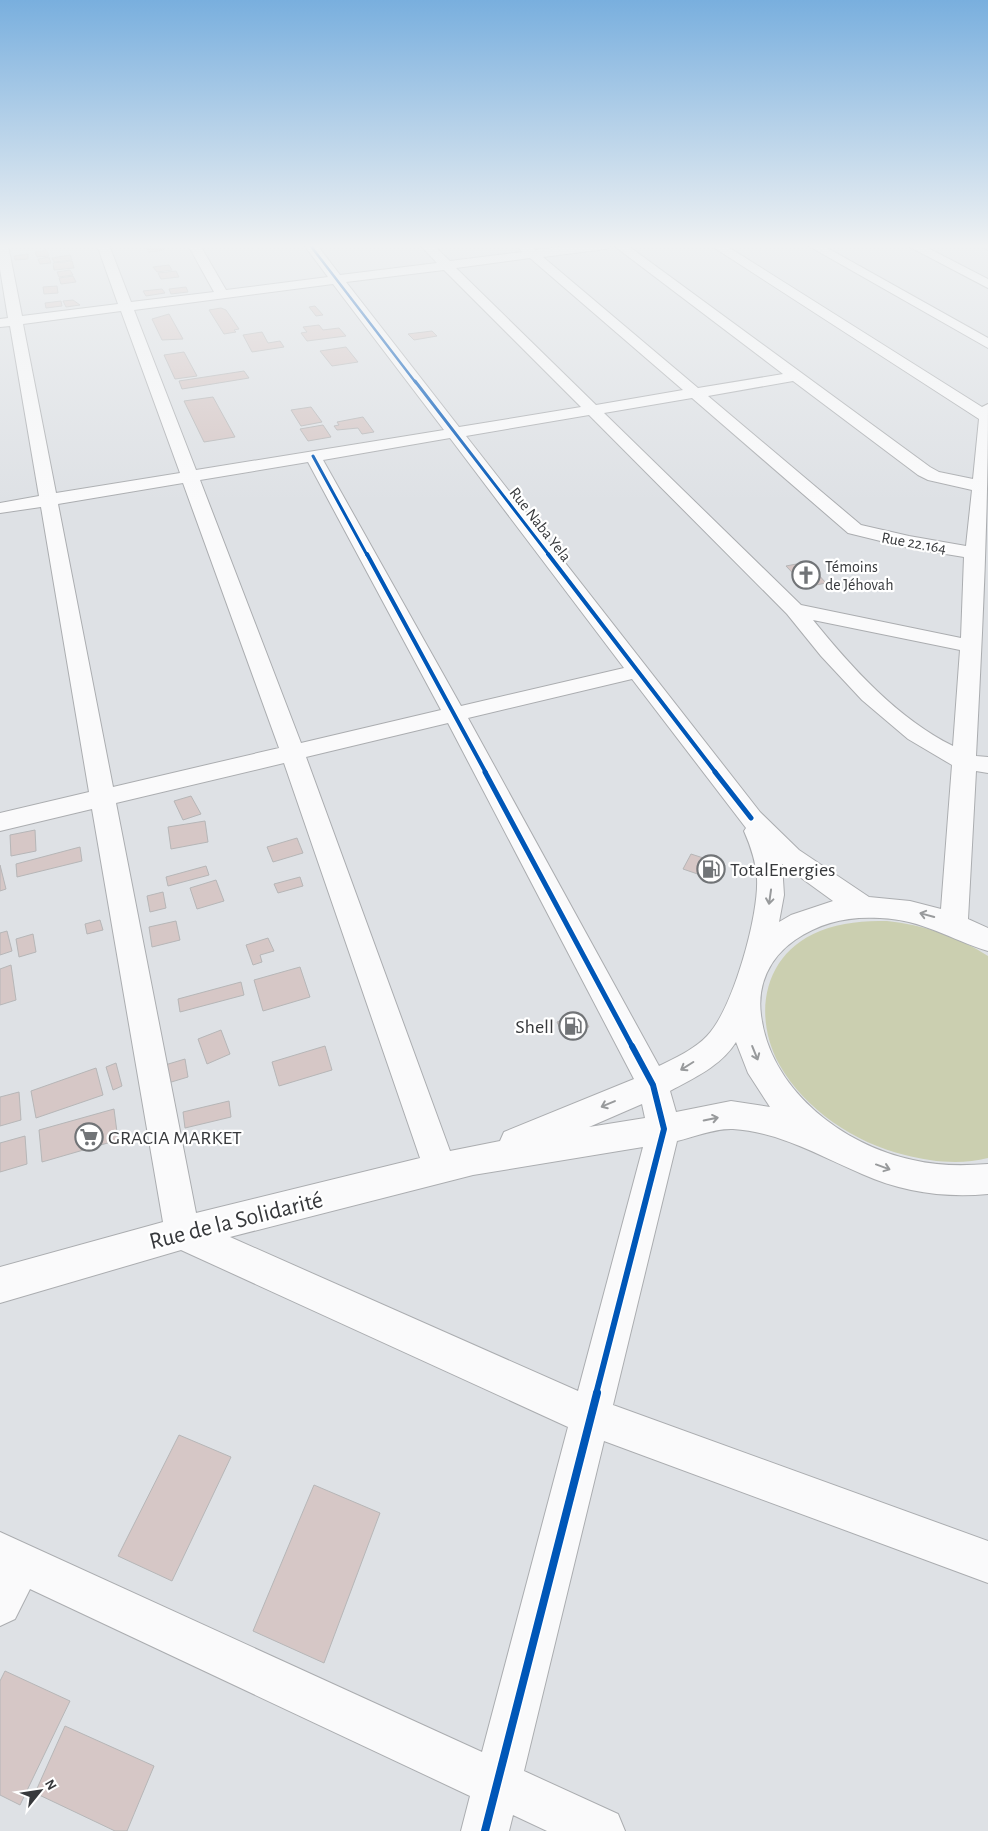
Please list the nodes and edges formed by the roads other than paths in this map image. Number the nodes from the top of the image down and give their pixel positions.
1 (10, 330) edge
2 (135, 330) edge
3 (376, 330) edge
4 (512, 330) edge
5 (623, 330) edge
6 (736, 330) edge
7 (847, 330) edge
8 (964, 330) edge
9 (988, 344) edge
10 (798, 376) junction
11 (696, 393) junction
12 (592, 410) junction
13 (988, 422) edge
14 (455, 433) junction
15 (313, 456) junction
16 (189, 477) junction
17 (983, 482) edge
18 (49, 500) junction
19 (0, 508) edge
20 (980, 546) edge
21 (981, 601) edge
22 (794, 610) junction
23 (971, 646) junction
24 (639, 671) junction
25 (979, 674) edge
26 (455, 715) junction
27 (292, 753) junction
28 (964, 760) junction
29 (988, 766) edge
30 (104, 798) junction
31 (751, 818) junction
32 (0, 822) edge
33 (864, 908) junction
34 (954, 924) junction
35 (988, 940) edge
36 (751, 978) junction
37 (653, 1085) junction
38 (664, 1129) junction
39 (839, 1146) junction
40 (473, 1160) junction
41 (440, 1168) junction
42 (988, 1179) edge
43 (182, 1233) junction
44 (0, 1285) edge
45 (591, 1417) junction
46 (10, 1558) edge
47 (988, 1562) edge
48 (0, 1604) edge
49 (498, 1783) junction
50 (485, 1831) edge
51 (601, 1831) edge

1 - 18 street
2 - 16 street
3 - 14 street, Rue Naba Yela
4 - 12 street
5 - 11 street
6 - 10 street
7 - 13 street
8 - 9 street
10 - 11 street
10 - 17 street
11 - 12 street
11 - 20 street, Rue 22.164
12 - 14 street
12 - 22 street
13 - 17 street
14 - 15 street
14 - 24 street, Rue Naba Yela
15 - 16 street
15 - 26 street
16 - 18 street
16 - 27 street
17 - 20 street
18 - 19 street
18 - 30 street
20 - 21 street
21 - 23 street
22 - 23 street
22 - 28 street
23 - 25 street
24 - 26 street
24 - 31 street, Rue Naba Yela
25 - 28 street
26 - 27 street
26 - 37 street
27 - 30 street
27 - 41 street
28 - 29 street
28 - 34 street
30 - 32 street
30 - 43 street
31 - 33 street
31 -> 36 street
34 -> 33 street
33 - 36 street
34 - 35 street
36 -> 37 street, Rue de la Solidarité
36 -> 39 street
37 - 38 street
37 -> 40 street, Rue de la Solidarité
38 -> 39 street, Rue de la Solidarité
38 - 40 street, Rue de la Solidarité
38 - 45 street
39 -> 42 street
40 - 41 street, Rue de la Solidarité
41 - 43 street, Rue de la Solidarité
43 - 44 street, Rue de la Solidarité
43 - 45 street
45 - 47 street
45 - 49 street
46 - 48 street
46 - 49 street
49 - 50 street
49 - 51 street

